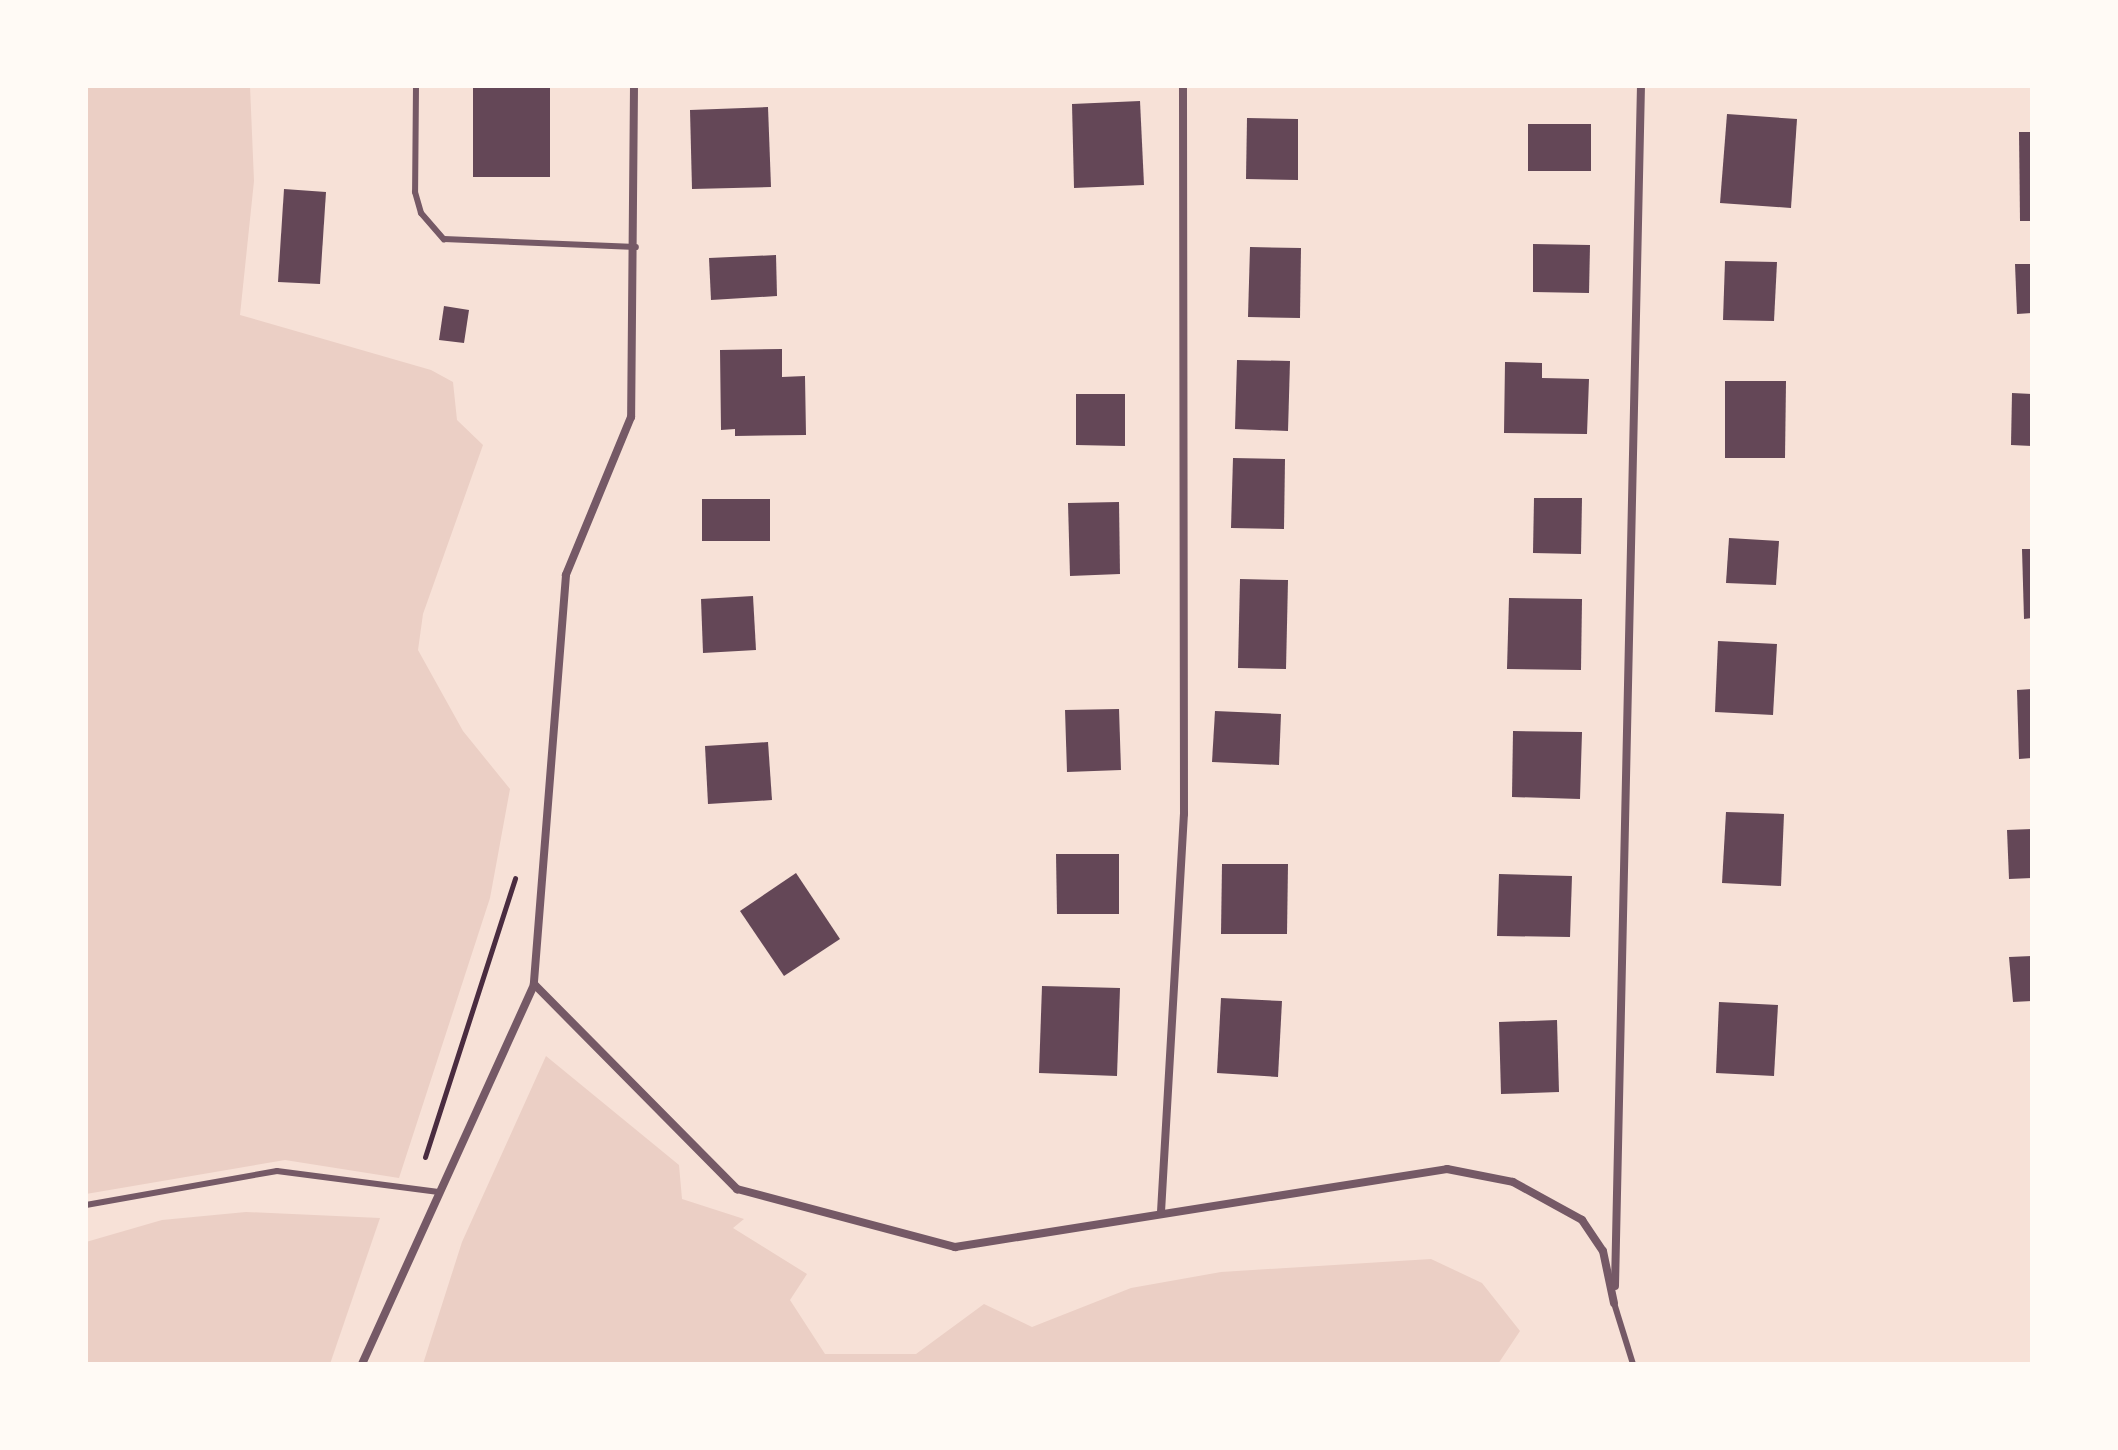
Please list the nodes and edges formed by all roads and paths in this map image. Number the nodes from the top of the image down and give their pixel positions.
1 (416, 86) edge
2 (634, 86) edge
3 (1183, 86) edge
4 (1641, 86) edge
5 (636, 247) junction
6 (516, 872) dead end
7 (534, 984) junction
8 (414, 1189) junction
9 (439, 1192) junction
10 (86, 1205) edge
11 (1161, 1212) junction
12 (1614, 1303) junction
13 (362, 1364) edge
14 (1633, 1364) edge

1 - 5 lane
2 - 5 street
3 - 11 street
4 - 12 street
5 - 7 street
6 - 8 path
7 - 9 street
7 - 11 street
8 - 9 lane
8 - 10 lane
9 - 13 street
11 - 12 street
12 - 14 lane

